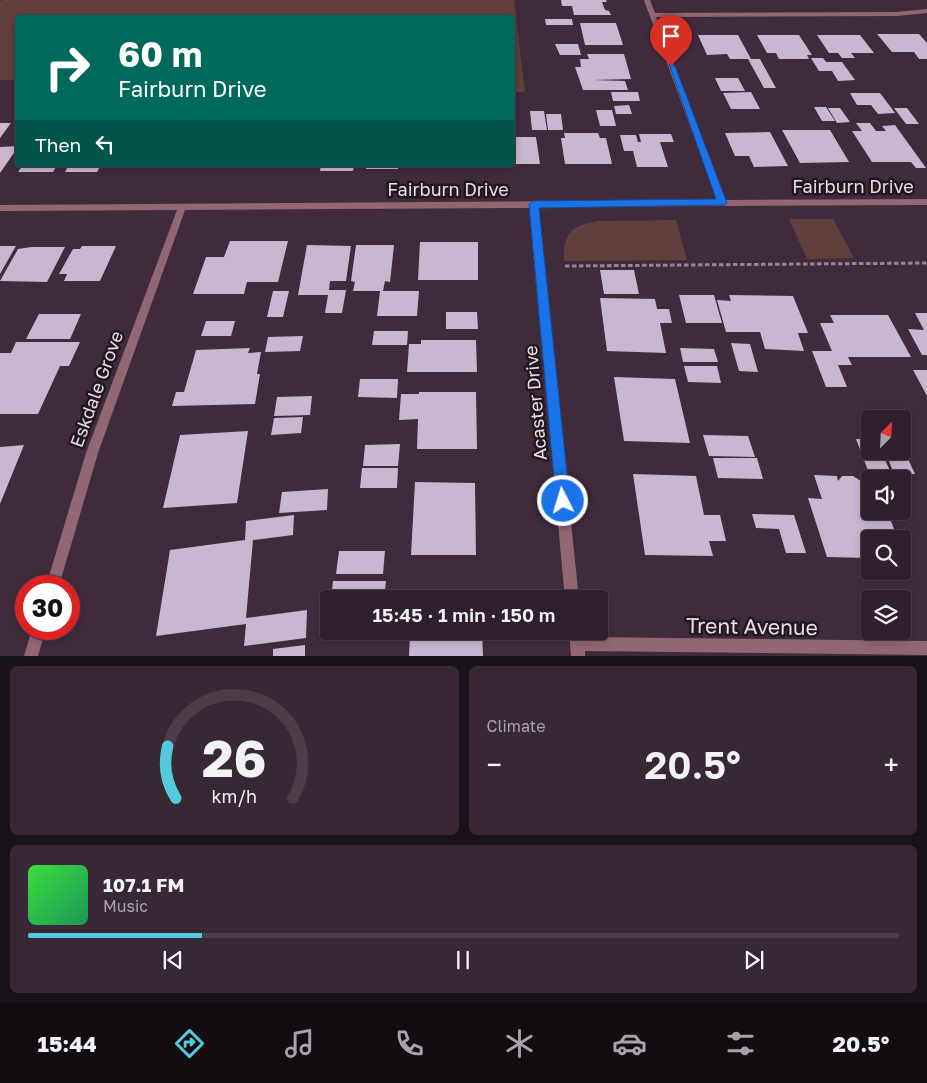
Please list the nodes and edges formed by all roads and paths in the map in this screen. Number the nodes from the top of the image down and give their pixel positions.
1 (647, 0) edge
2 (927, 12) edge
3 (652, 14) junction
4 (927, 202) edge
5 (722, 203) junction
6 (534, 204) junction
7 (182, 207) junction
8 (0, 208) edge
9 (927, 263) edge
10 (541, 266) junction
11 (55, 575) edge
12 (571, 590) edge
13 (36, 640) edge
14 (577, 644) edge
15 (927, 648) edge
16 (31, 656) edge

1 - 3 street
2 - 3 street
3 - 5 street
4 - 5 street, Fairburn Drive
5 - 6 street, Fairburn Drive
6 - 7 street, Fairburn Drive
6 - 10 street, Acaster Drive
7 - 8 street, Fairburn Drive
7 - 11 street, Eskdale Grove
9 - 10 path
10 - 12 street, Acaster Drive
13 - 16 street
14 - 15 street, Trent Avenue

